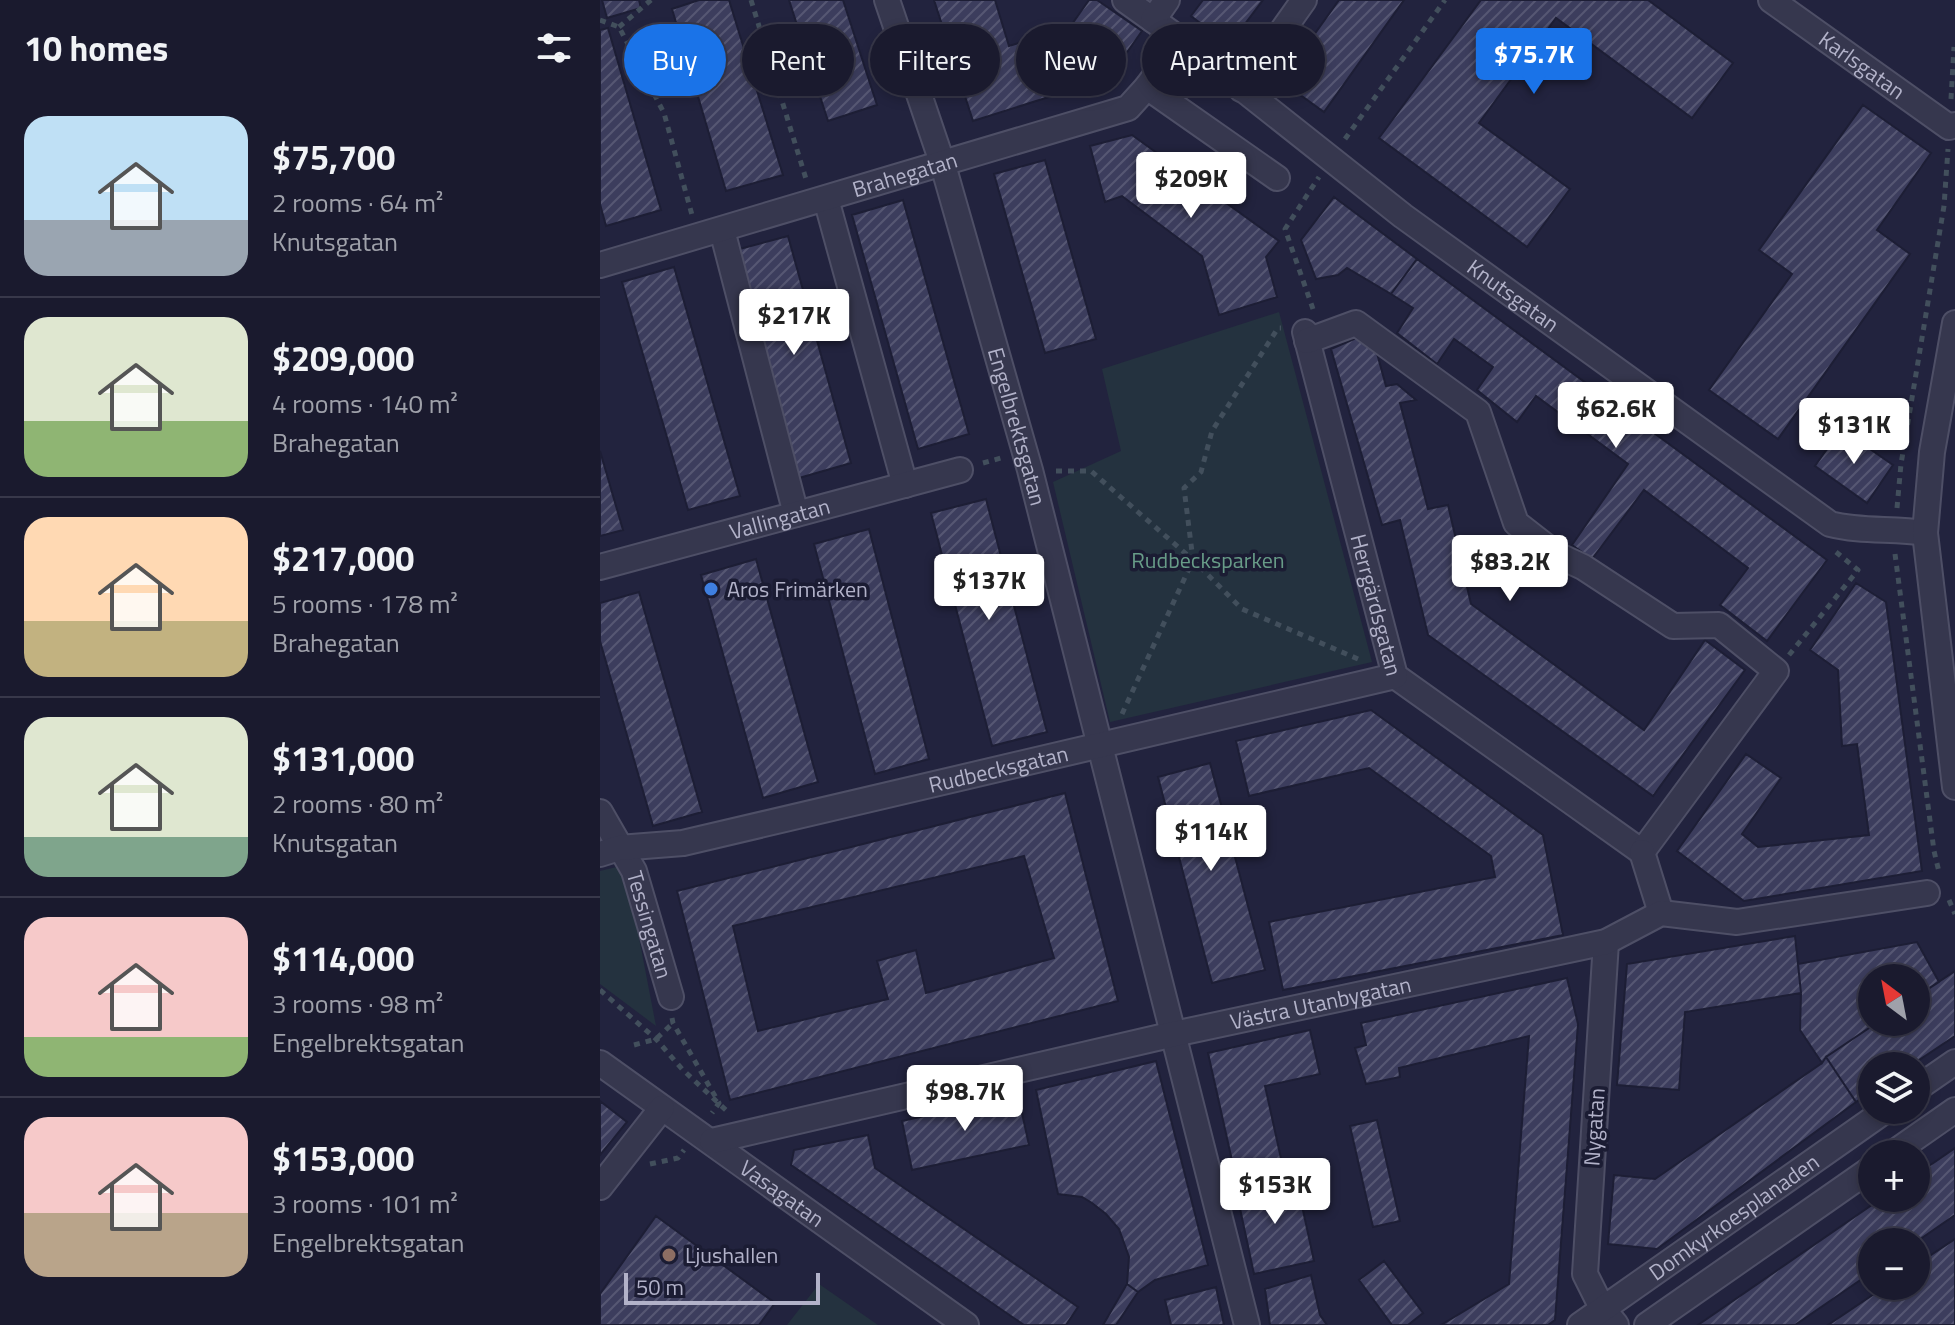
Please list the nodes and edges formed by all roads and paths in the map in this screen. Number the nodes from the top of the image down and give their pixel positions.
1 (651, 0) edge
2 (751, 0) edge
3 (887, 0) edge
4 (1125, 0) edge
5 (1304, 0) edge
6 (1771, 0) edge
7 (1160, 10) edge
8 (600, 20) edge
9 (1287, 24) edge
10 (619, 27) junction
11 (1955, 38) edge
12 (1955, 47) edge
13 (1142, 93) edge
14 (1160, 96) edge
15 (1250, 96) edge
16 (1952, 126) edge
17 (943, 165) junction
18 (1277, 178) dead end
19 (820, 201) junction
20 (722, 230) junction
21 (698, 237) junction
22 (600, 265) edge
23 (1955, 323) edge
24 (1306, 337) junction
25 (1901, 464) dead end
26 (960, 470) dead end
27 (1030, 470) junction
28 (905, 485) junction
29 (796, 514) junction
30 (1925, 533) junction
31 (1193, 560) junction
32 (1895, 560) dead end
33 (600, 567) edge
34 (1858, 570) dead end
35 (1776, 671) junction
36 (1395, 676) junction
37 (1101, 745) junction
38 (1955, 787) edge
39 (600, 812) edge
40 (609, 851) edge
41 (1642, 852) junction
42 (1934, 889) joint
43 (1661, 913) junction
44 (1606, 942) junction
45 (600, 990) edge
46 (671, 997) dead end
47 (1174, 1034) junction
48 (656, 1039) junction
49 (634, 1045) dead end
50 (1955, 1062) edge
51 (600, 1063) edge
52 (1930, 1079) edge
53 (719, 1103) junction
54 (662, 1108) junction
55 (1955, 1110) edge
56 (1867, 1124) edge
57 (752, 1133) junction
58 (1912, 1140) edge
59 (712, 1141) junction
60 (1858, 1178) edge
61 (600, 1187) edge
62 (1609, 1316) edge
63 (966, 1325) edge
64 (1247, 1325) edge
65 (1580, 1325) edge
66 (1647, 1325) edge

1 - 10 path
2 - 19 path
3 - 17 street, Engelbrektsgatan
4 - 7 street, Knutsgatan
5 - 9 street
6 - 16 street, Karlsgatan
8 - 10 path
10 - 21 path
11 - 12 path
12 - 16 path
13 - 17 street, Brahegatan
14 - 18 street
15 - 30 street, Knutsgatan
16 - 25 path
17 - 19 street, Brahegatan
17 - 27 street, Engelbrektsgatan
19 - 20 street, Brahegatan
19 - 28 street
20 - 21 street, Brahegatan
20 - 29 street
21 - 22 street, Brahegatan
23 - 30 street
24 - 31 path
24 - 35 street
24 - 36 street, Herrgärdsgatan
26 - 28 street, Vallingatan
27 - 31 path
27 - 37 street, Engelbrektsgatan
28 - 29 street, Vallingatan
29 - 33 street, Vallingatan
30 - 38 street
31 - 36 path
31 - 37 path
32 - 42 path
34 - 35 path
35 - 41 street
36 - 37 street, Rudbecksgatan
36 - 41 street, Herrgärdsgatan
37 - 40 street, Rudbecksgatan
37 - 47 street, Engelbrektsgatan
39 - 40 street, Tessingatan
40 - 46 street, Tessingatan
41 - 43 street
42 - 43 street
43 - 44 street, Västra Utanbygatan
44 - 47 street, Västra Utanbygatan
44 - 62 street, Nygatan
45 - 48 path
47 - 57 street, Västra Utanbygatan
47 - 64 street, Engelbrektsgatan
48 - 49 path
48 - 53 path
48 - 53 path
50 - 52 street
51 - 54 street, Vasagatan
53 - 57 path
54 - 59 street, Vasagatan
54 - 61 street
55 - 58 street
56 - 62 street, Domkyrkoesplanaden
57 - 59 street, Västra Utanbygatan
59 - 63 street, Vasagatan
60 - 66 street, Domkyrkoesplanaden
62 - 65 street, Domkyrkoesplanaden

